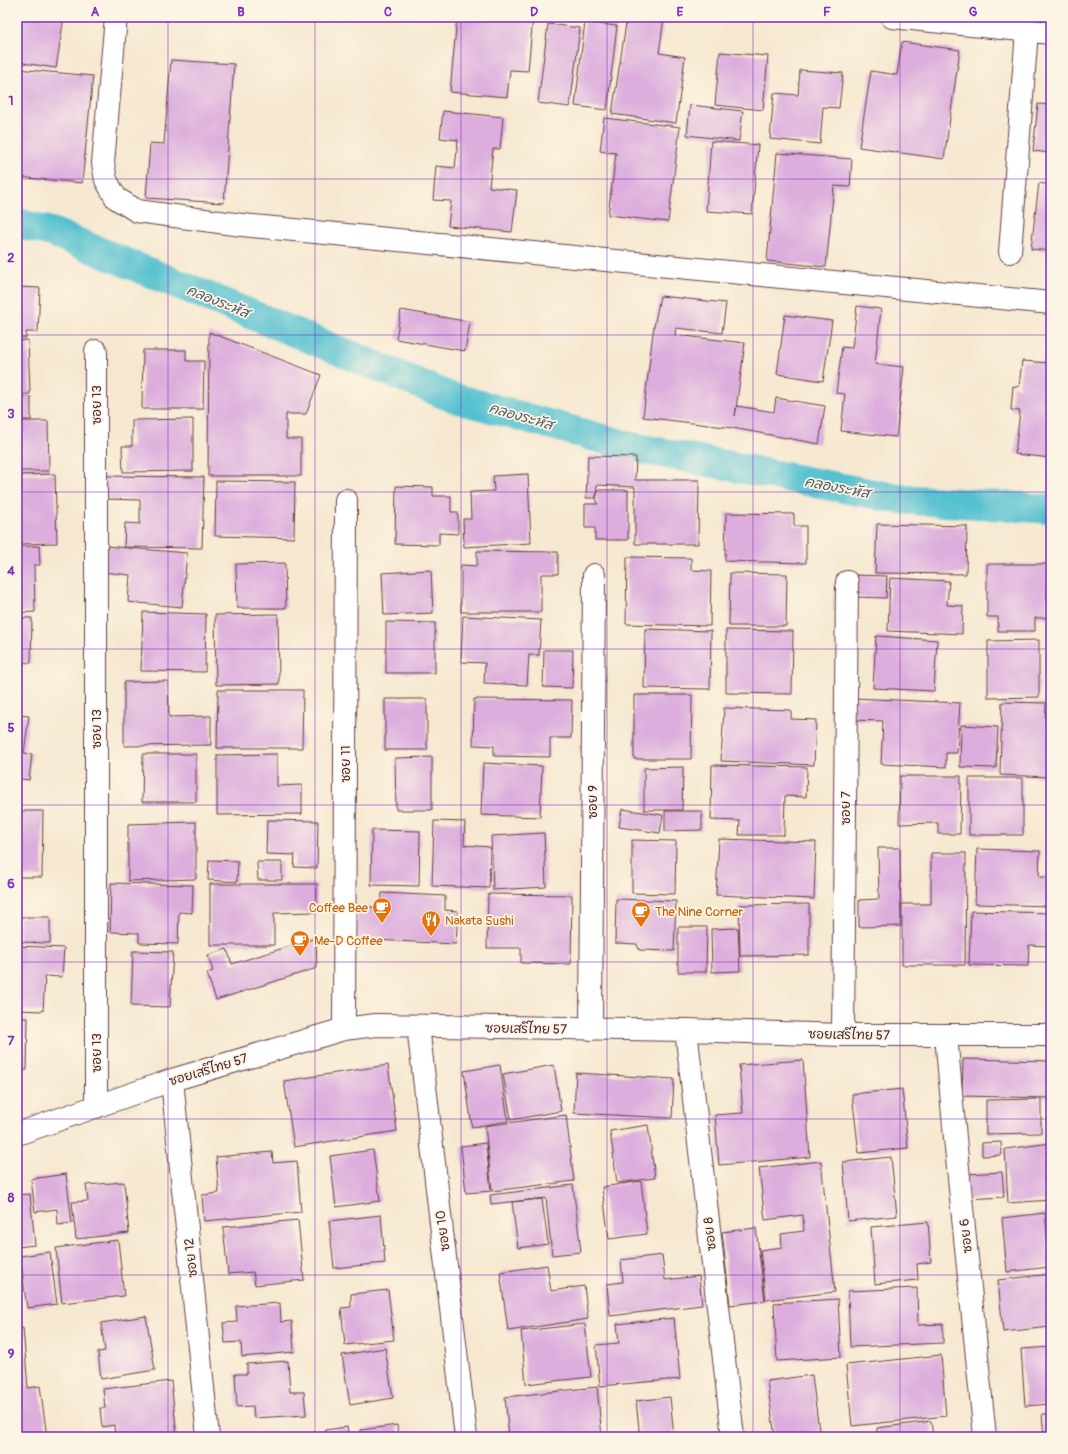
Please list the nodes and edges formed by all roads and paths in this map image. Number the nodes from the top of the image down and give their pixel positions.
1 (116, 17) edge
2 (892, 17) edge
3 (1027, 31) junction
4 (1051, 33) edge
5 (1010, 252) dead end
6 (1051, 303) edge
7 (96, 351) dead end
8 (346, 500) dead end
9 (594, 575) dead end
10 (847, 582) dead end
11 (418, 1026) junction
12 (344, 1029) junction
13 (591, 1029) junction
14 (686, 1030) junction
15 (843, 1035) junction
16 (946, 1035) junction
17 (1051, 1035) edge
18 (172, 1080) junction
19 (96, 1107) junction
20 (17, 1134) edge
21 (208, 1437) edge
22 (466, 1437) edge
23 (733, 1437) edge
24 (985, 1437) edge

1 - 6 street
2 - 3 street
3 - 4 street
3 - 5 street
7 - 19 street, ซอย 13
8 - 12 street, ซอย 11
9 - 13 street, ซอย 9
10 - 15 street, ซอย 7
11 - 12 street, ซอยเสรีไทย 57
11 - 13 street, ซอยเสรีไทย 57
11 - 22 street, ซอย 10
12 - 18 street, ซอยเสรีไทย 57
13 - 14 street, ซอยเสรีไทย 57
14 - 15 street, ซอยเสรีไทย 57
14 - 23 street, ซอย 8
15 - 16 street, ซอยเสรีไทย 57
16 - 17 street, ซอยเสรีไทย 57
16 - 24 street, ซอย 6
18 - 19 street, ซอยเสรีไทย 57
18 - 21 street, ซอย 12
19 - 20 street, ซอยเสรีไทย 57

